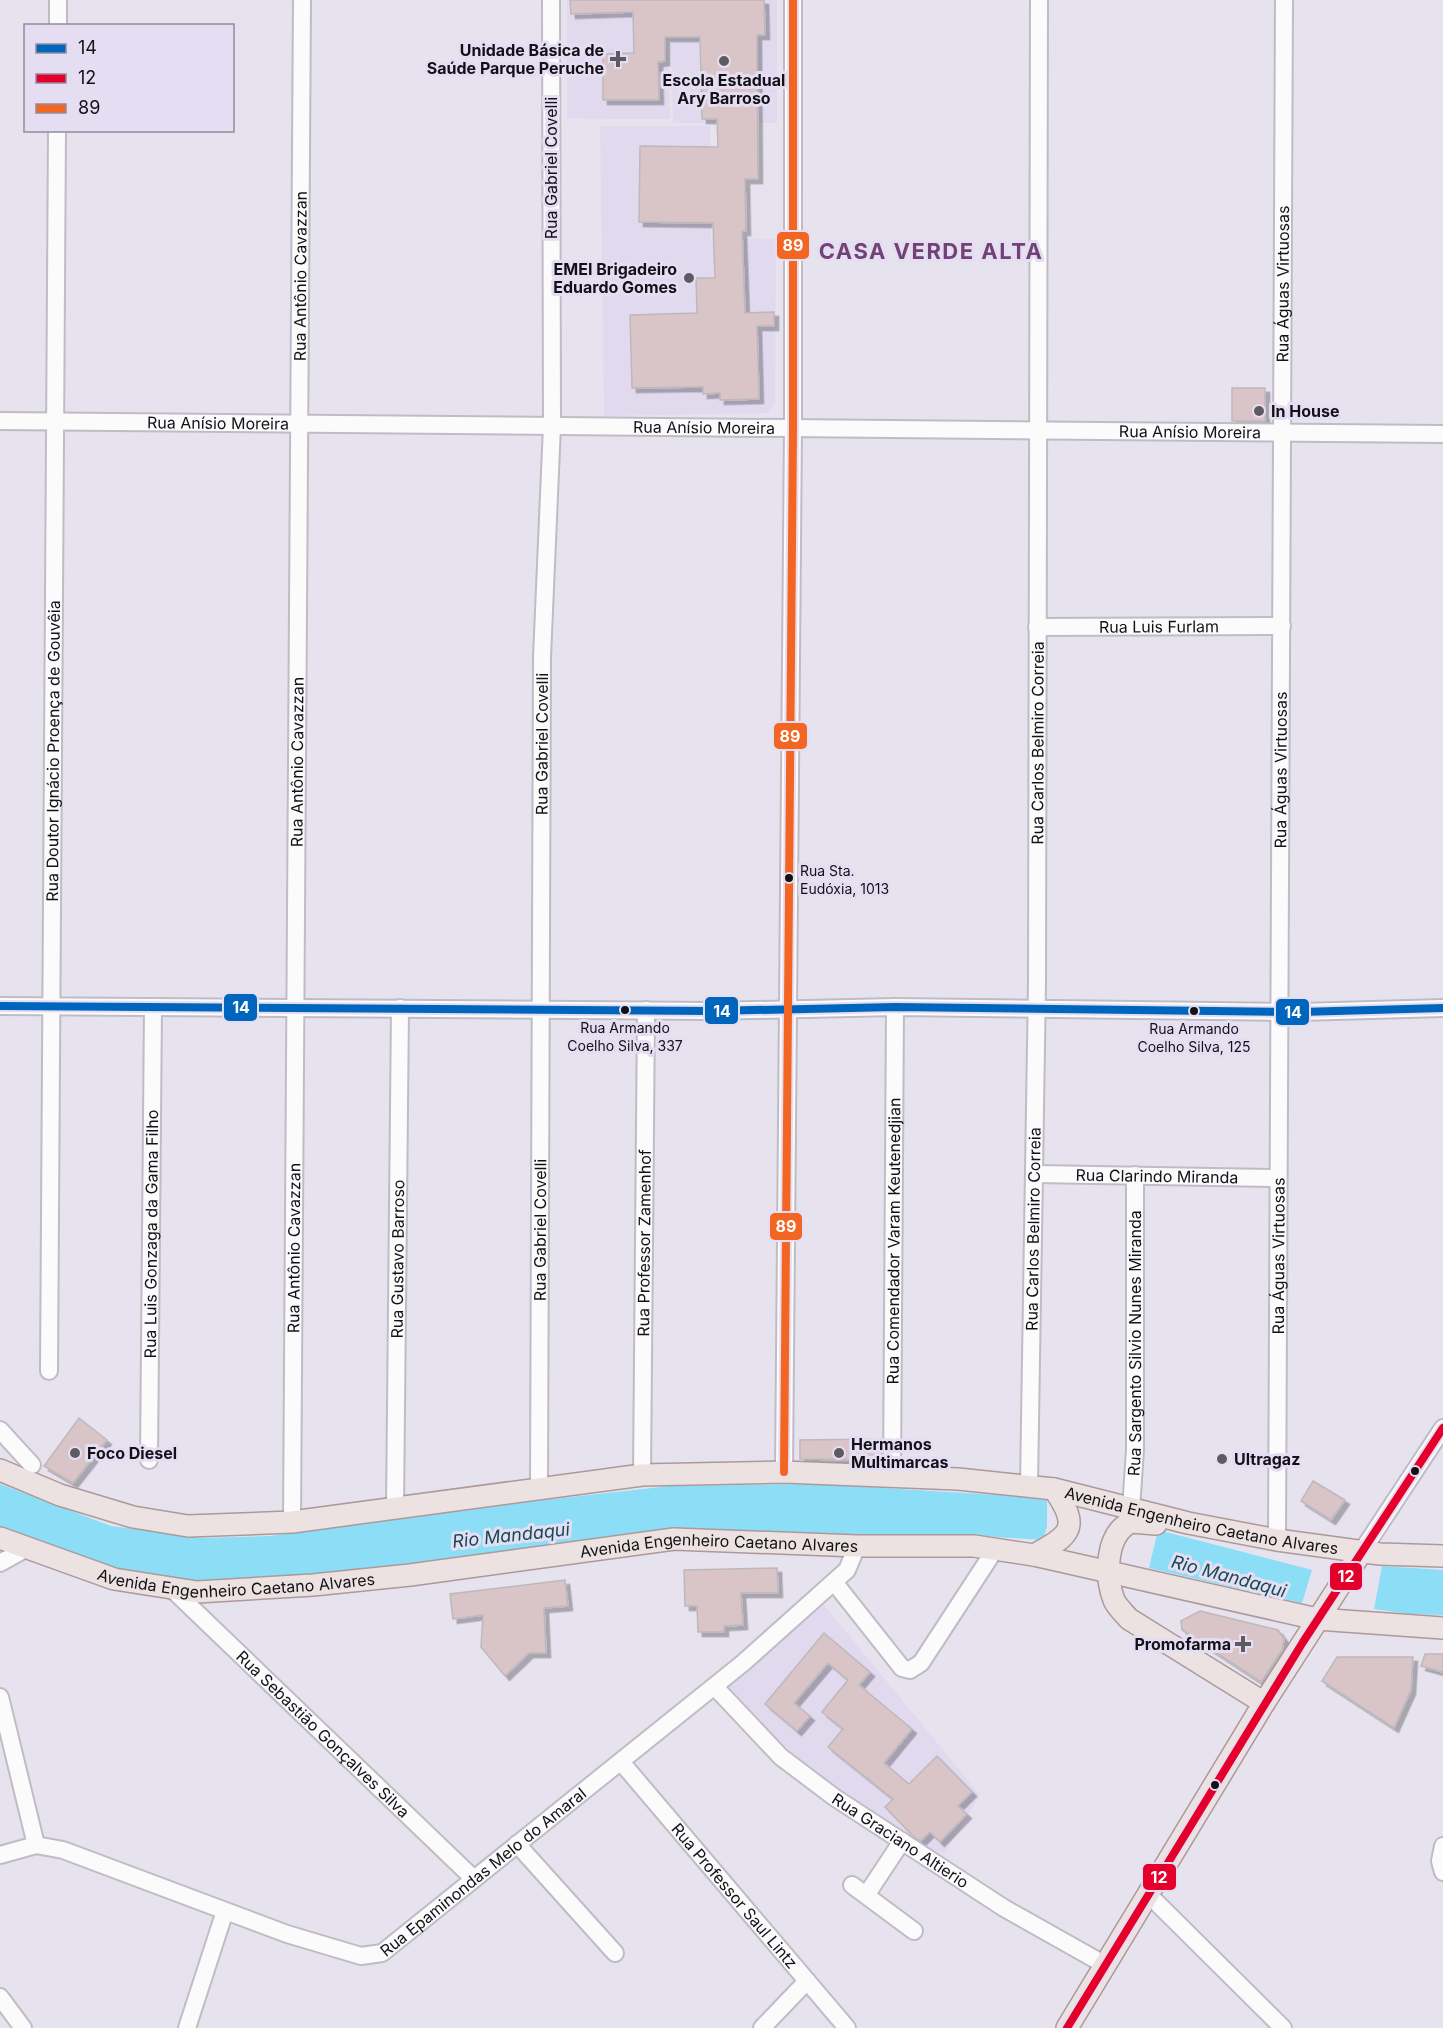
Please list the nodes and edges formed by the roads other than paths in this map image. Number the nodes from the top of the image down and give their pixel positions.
1 (58, 0) edge
2 (302, 0) edge
3 (551, 0) edge
4 (793, 0) edge
5 (1039, 0) edge
6 (1284, 0) edge
7 (58, 24) edge
8 (57, 132) edge
9 (0, 421) edge
10 (56, 422) junction
11 (301, 424) junction
12 (552, 426) junction
13 (793, 428) junction
14 (1036, 430) junction
15 (1282, 432) junction
16 (1443, 434) edge
17 (1282, 626) junction
18 (1036, 627) junction
19 (0, 1006) edge
20 (296, 1006) junction
21 (51, 1007) junction
22 (153, 1007) junction
23 (896, 1007) junction
24 (400, 1008) junction
25 (1443, 1008) edge
26 (542, 1009) junction
27 (787, 1009) junction
28 (1037, 1009) junction
29 (646, 1010) junction
30 (1280, 1012) junction
31 (1035, 1174) junction
32 (1135, 1175) junction
33 (1278, 1178) junction
34 (49, 1371) dead end
35 (1443, 1428) edge
36 (0, 1430) edge
37 (149, 1460) dead end
38 (32, 1465) dead end
39 (0, 1470) edge
40 (784, 1472) junction
41 (642, 1475) junction
42 (892, 1475) junction
43 (1029, 1485) junction
44 (539, 1488) junction
45 (1054, 1489) junction
46 (395, 1509) junction
47 (1131, 1509) junction
48 (292, 1522) junction
49 (1188, 1523) junction
50 (0, 1538) edge
51 (1277, 1540) junction
52 (856, 1546) junction
53 (27, 1548) junction
54 (996, 1548) junction
55 (1362, 1551) junction
56 (1034, 1555) junction
57 (1443, 1556) edge
58 (0, 1563) edge
59 (1110, 1573) junction
60 (834, 1582) junction
61 (173, 1590) junction
62 (1317, 1619) junction
63 (1443, 1628) edge
64 (715, 1687) junction
65 (0, 1697) edge
66 (1264, 1703) junction
67 (621, 1763) junction
68 (902, 1841) junction
69 (517, 1844) junction
70 (36, 1845) junction
71 (1443, 1846) edge
72 (0, 1856) edge
73 (1443, 1872) edge
74 (474, 1879) junction
75 (852, 1885) dead end
76 (867, 1894) junction
77 (1148, 1894) junction
78 (225, 1911) junction
79 (914, 1931) dead end
80 (615, 1953) dead end
81 (1107, 1966) junction
82 (807, 1981) junction
83 (0, 1997) edge
84 (22, 2028) edge
85 (187, 2028) edge
86 (762, 2028) edge
87 (847, 2028) edge
88 (1067, 2028) edge
89 (1283, 2028) edge

1 - 7 street
2 - 11 street, Rua Antônio Cavazzan
3 - 12 street, Rua Gabriel Covelli
4 - 13 street
5 - 14 street, Rua Carlos Belmiro Correia
6 - 15 street, Rua Águas Virtuosas
8 - 10 street, Rua Doutor Ignácio Proença de Gouvêia
9 - 10 street, Rua Anísio Moreira
10 - 11 street, Rua Anísio Moreira
10 - 21 street, Rua Doutor Ignácio Proença de Gouvêia
11 - 12 street, Rua Anísio Moreira
11 - 20 street, Rua Antônio Cavazzan
12 - 13 street, Rua Anísio Moreira
12 - 26 street, Rua Gabriel Covelli
13 - 14 street, Rua Anísio Moreira
13 - 27 street
14 - 15 street, Rua Anísio Moreira
14 - 18 street, Rua Carlos Belmiro Correia
15 - 16 street, Rua Anísio Moreira
15 - 17 street, Rua Águas Virtuosas
17 - 18 street, Rua Luis Furlam
17 - 30 street, Rua Águas Virtuosas
18 - 28 street, Rua Carlos Belmiro Correia
19 - 21 street
20 - 22 street
20 - 24 street
20 - 48 street, Rua Antônio Cavazzan
21 - 22 street
21 - 34 street, Rua Doutor Ignácio Proença de Gouvêia
22 - 37 street, Rua Luis Gonzaga da Gama Filho
23 - 27 street
23 - 28 street
23 - 42 street, Rua Comendador Varam Keutenedjian
24 - 26 street
24 - 46 street, Rua Gustavo Barroso
25 - 30 street
26 - 29 street
26 - 44 street, Rua Gabriel Covelli
27 - 29 street
27 - 40 street
28 - 30 street
28 - 31 street, Rua Carlos Belmiro Correia
29 - 41 street, Rua Professor Zamenhof
30 - 33 street, Rua Águas Virtuosas
31 - 32 street, Rua Clarindo Miranda
31 - 43 street, Rua Carlos Belmiro Correia
32 - 33 street, Rua Clarindo Miranda
32 - 47 street, Rua Sargento Silvio Nunes Miranda
33 - 51 street, Rua Águas Virtuosas
35 - 55 street
36 - 38 street
39 - 48 main road, Avenida Engenheiro Caetano Alvares
40 - 41 main road, Avenida Engenheiro Caetano Alvares
40 - 42 main road, Avenida Engenheiro Caetano Alvares
41 - 44 main road, Avenida Engenheiro Caetano Alvares
42 - 43 main road, Avenida Engenheiro Caetano Alvares
43 - 45 main road, Avenida Engenheiro Caetano Alvares
44 - 46 main road, Avenida Engenheiro Caetano Alvares
45 - 47 main road, Avenida Engenheiro Caetano Alvares
45 - 56 main road
46 - 48 main road, Avenida Engenheiro Caetano Alvares
47 - 49 main road, Avenida Engenheiro Caetano Alvares
49 - 51 main road, Avenida Engenheiro Caetano Alvares
49 - 59 main road
50 - 53 main road, Avenida Engenheiro Caetano Alvares
51 - 55 main road, Avenida Engenheiro Caetano Alvares
52 - 54 main road, Avenida Engenheiro Caetano Alvares
52 - 60 street, Rua Epaminondas Melo do Amaral
52 - 61 main road, Avenida Engenheiro Caetano Alvares
53 - 58 street
53 - 61 main road, Avenida Engenheiro Caetano Alvares
54 - 56 main road, Avenida Engenheiro Caetano Alvares
54 - 60 street
55 - 57 main road, Avenida Engenheiro Caetano Alvares
55 - 62 main road
56 - 59 main road, Avenida Engenheiro Caetano Alvares
59 - 62 main road, Avenida Engenheiro Caetano Alvares
59 - 66 main road
60 - 64 street, Rua Epaminondas Melo do Amaral
61 - 74 street, Rua Sebastião Gonçalves Silva
62 - 63 main road, Avenida Engenheiro Caetano Alvares
62 - 66 main road
64 - 67 street, Rua Epaminondas Melo do Amaral
64 - 68 street, Rua Graciano Altierio
65 - 70 street
66 - 77 main road
67 - 69 street, Rua Epaminondas Melo do Amaral
67 - 82 street, Rua Professor Saul Lintz
68 - 76 street
68 - 81 street, Rua Graciano Altierio
69 - 74 street, Rua Epaminondas Melo do Amaral
69 - 80 street
70 - 72 street
70 - 78 street, Rua Epaminondas Melo do Amaral
71 - 73 street
74 - 78 street, Rua Epaminondas Melo do Amaral
75 - 76 street
76 - 79 street
77 - 81 main road
77 - 89 street
78 - 85 street
81 - 88 main road
82 - 86 street
82 - 87 street, Rua Professor Saul Lintz
83 - 84 street

